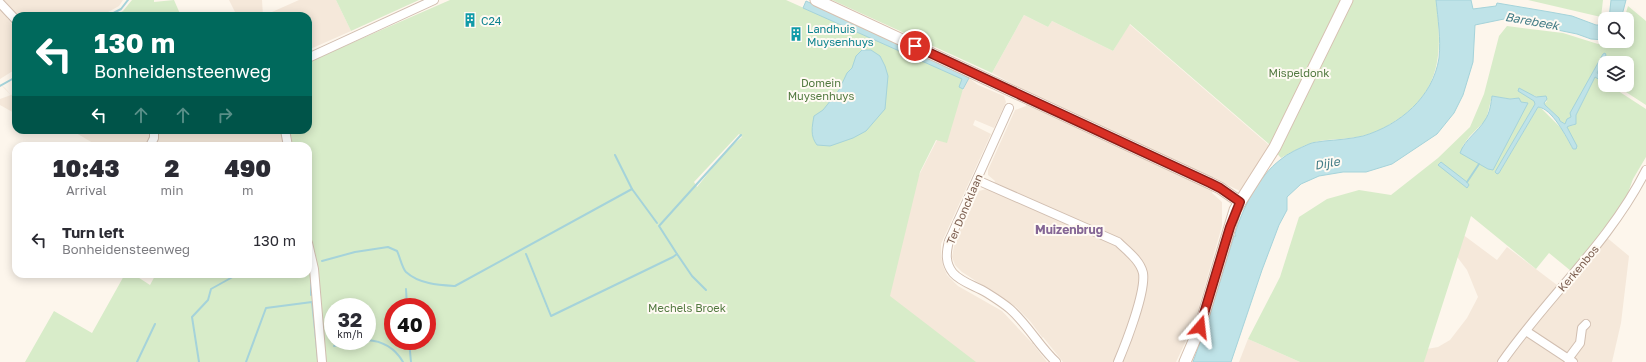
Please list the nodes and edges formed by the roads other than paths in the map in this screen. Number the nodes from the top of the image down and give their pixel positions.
1 (434, 0) edge
2 (816, 0) edge
3 (1347, 0) edge
4 (0, 3) edge
5 (12, 16) edge
6 (312, 56) edge
7 (1009, 108) dead end
8 (1646, 170) edge
9 (977, 180) junction
10 (1240, 202) junction
11 (312, 260) edge
12 (1586, 324) dead end
13 (1526, 331) junction
14 (1571, 360) edge
15 (322, 362) edge
16 (1056, 362) edge
17 (1118, 362) edge
18 (1185, 362) edge
19 (1502, 362) edge

1 - 6 street
2 - 10 street
3 - 10 street
4 - 5 street
7 - 9 street, Ter Doncklaan
8 - 13 street, Kerkenbos
9 - 16 street, Ter Doncklaan
9 - 17 street
10 - 18 street
11 - 15 street
12 - 14 street
13 - 14 street
13 - 19 street, Kerkenbos

